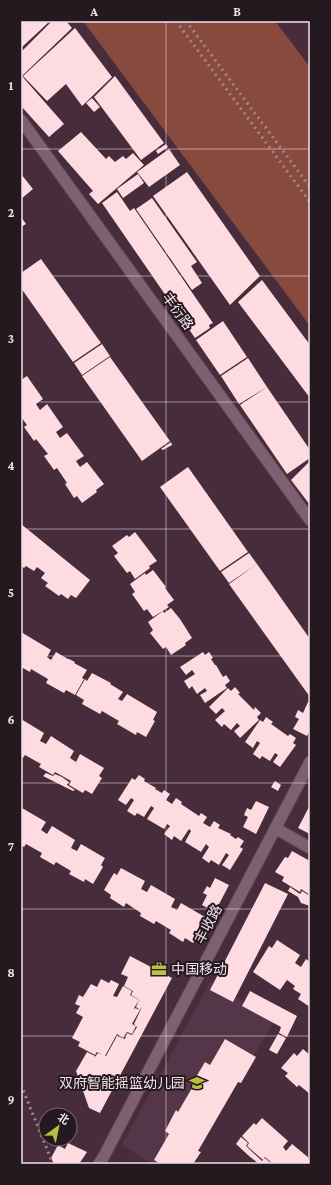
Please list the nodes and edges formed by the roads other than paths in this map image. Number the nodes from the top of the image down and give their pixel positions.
1 (21, 120) edge
2 (310, 520) edge
3 (310, 762) edge
4 (275, 828) junction
5 (310, 848) edge
6 (99, 1164) edge

1 - 2 street, 丰衍路
3 - 4 street, 丰收路
4 - 5 street
4 - 6 street, 丰收路

